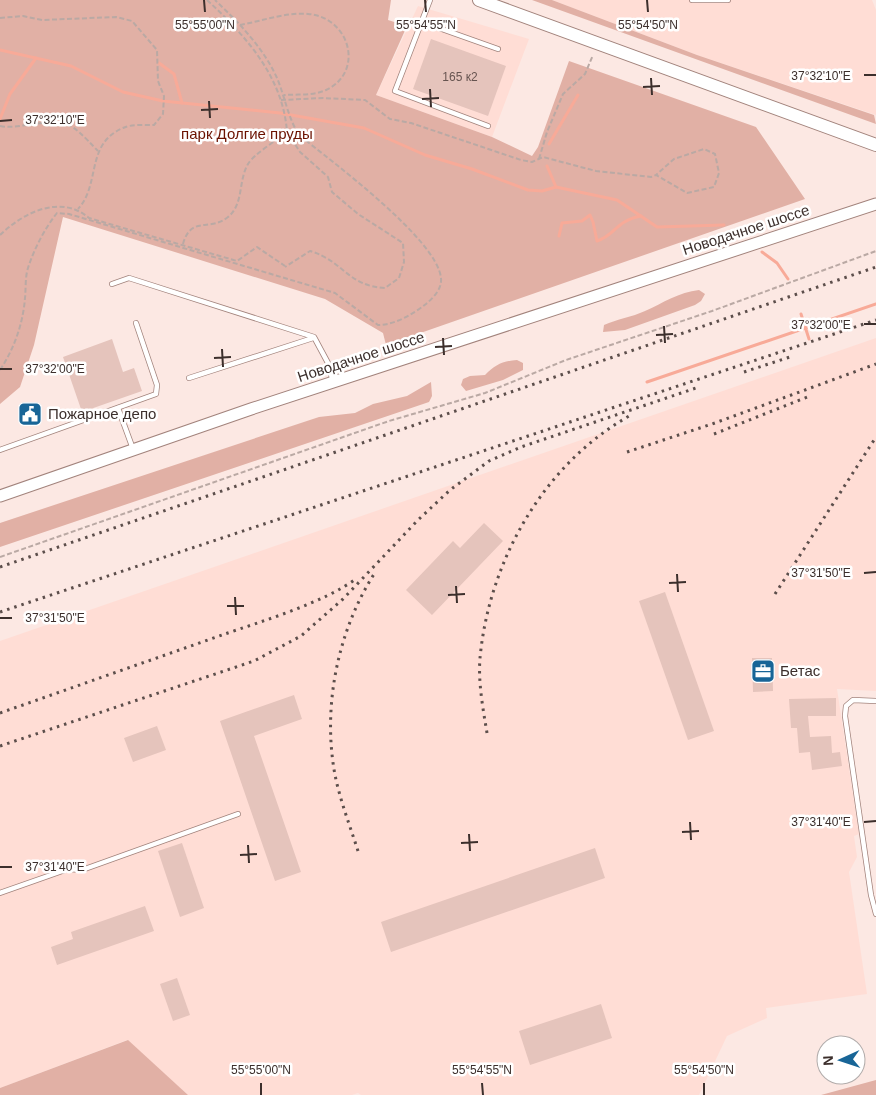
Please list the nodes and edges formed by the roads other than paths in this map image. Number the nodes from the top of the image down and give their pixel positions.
1 (430, 0) edge
2 (480, 0) edge
3 (692, 0) edge
4 (728, 0) edge
5 (422, 22) junction
6 (498, 50) dead end
7 (488, 126) dead end
8 (862, 140) junction
9 (876, 144) edge
10 (876, 154) edge
11 (876, 196) edge
12 (872, 205) edge
13 (112, 284) dead end
14 (136, 323) dead end
15 (314, 337) junction
16 (189, 378) dead end
17 (333, 382) junction
18 (118, 408) junction
19 (0, 450) edge
20 (133, 450) junction
21 (0, 496) edge
22 (876, 701) edge
23 (238, 814) dead end
24 (0, 893) edge
25 (876, 914) edge

1 - 5 lane
2 - 8 main road
3 - 4 lane
5 - 6 lane
5 - 7 lane
8 - 9 main road
8 - 10 street
11 - 12 street
12 - 17 street, Новодачное шоссе
13 - 15 lane
14 - 18 lane
15 - 16 lane
15 - 17 lane
17 - 20 street, Новодачное шоссе
18 - 19 lane
18 - 20 lane
20 - 21 street, Новодачное шоссе
22 - 25 lane
23 - 24 lane

